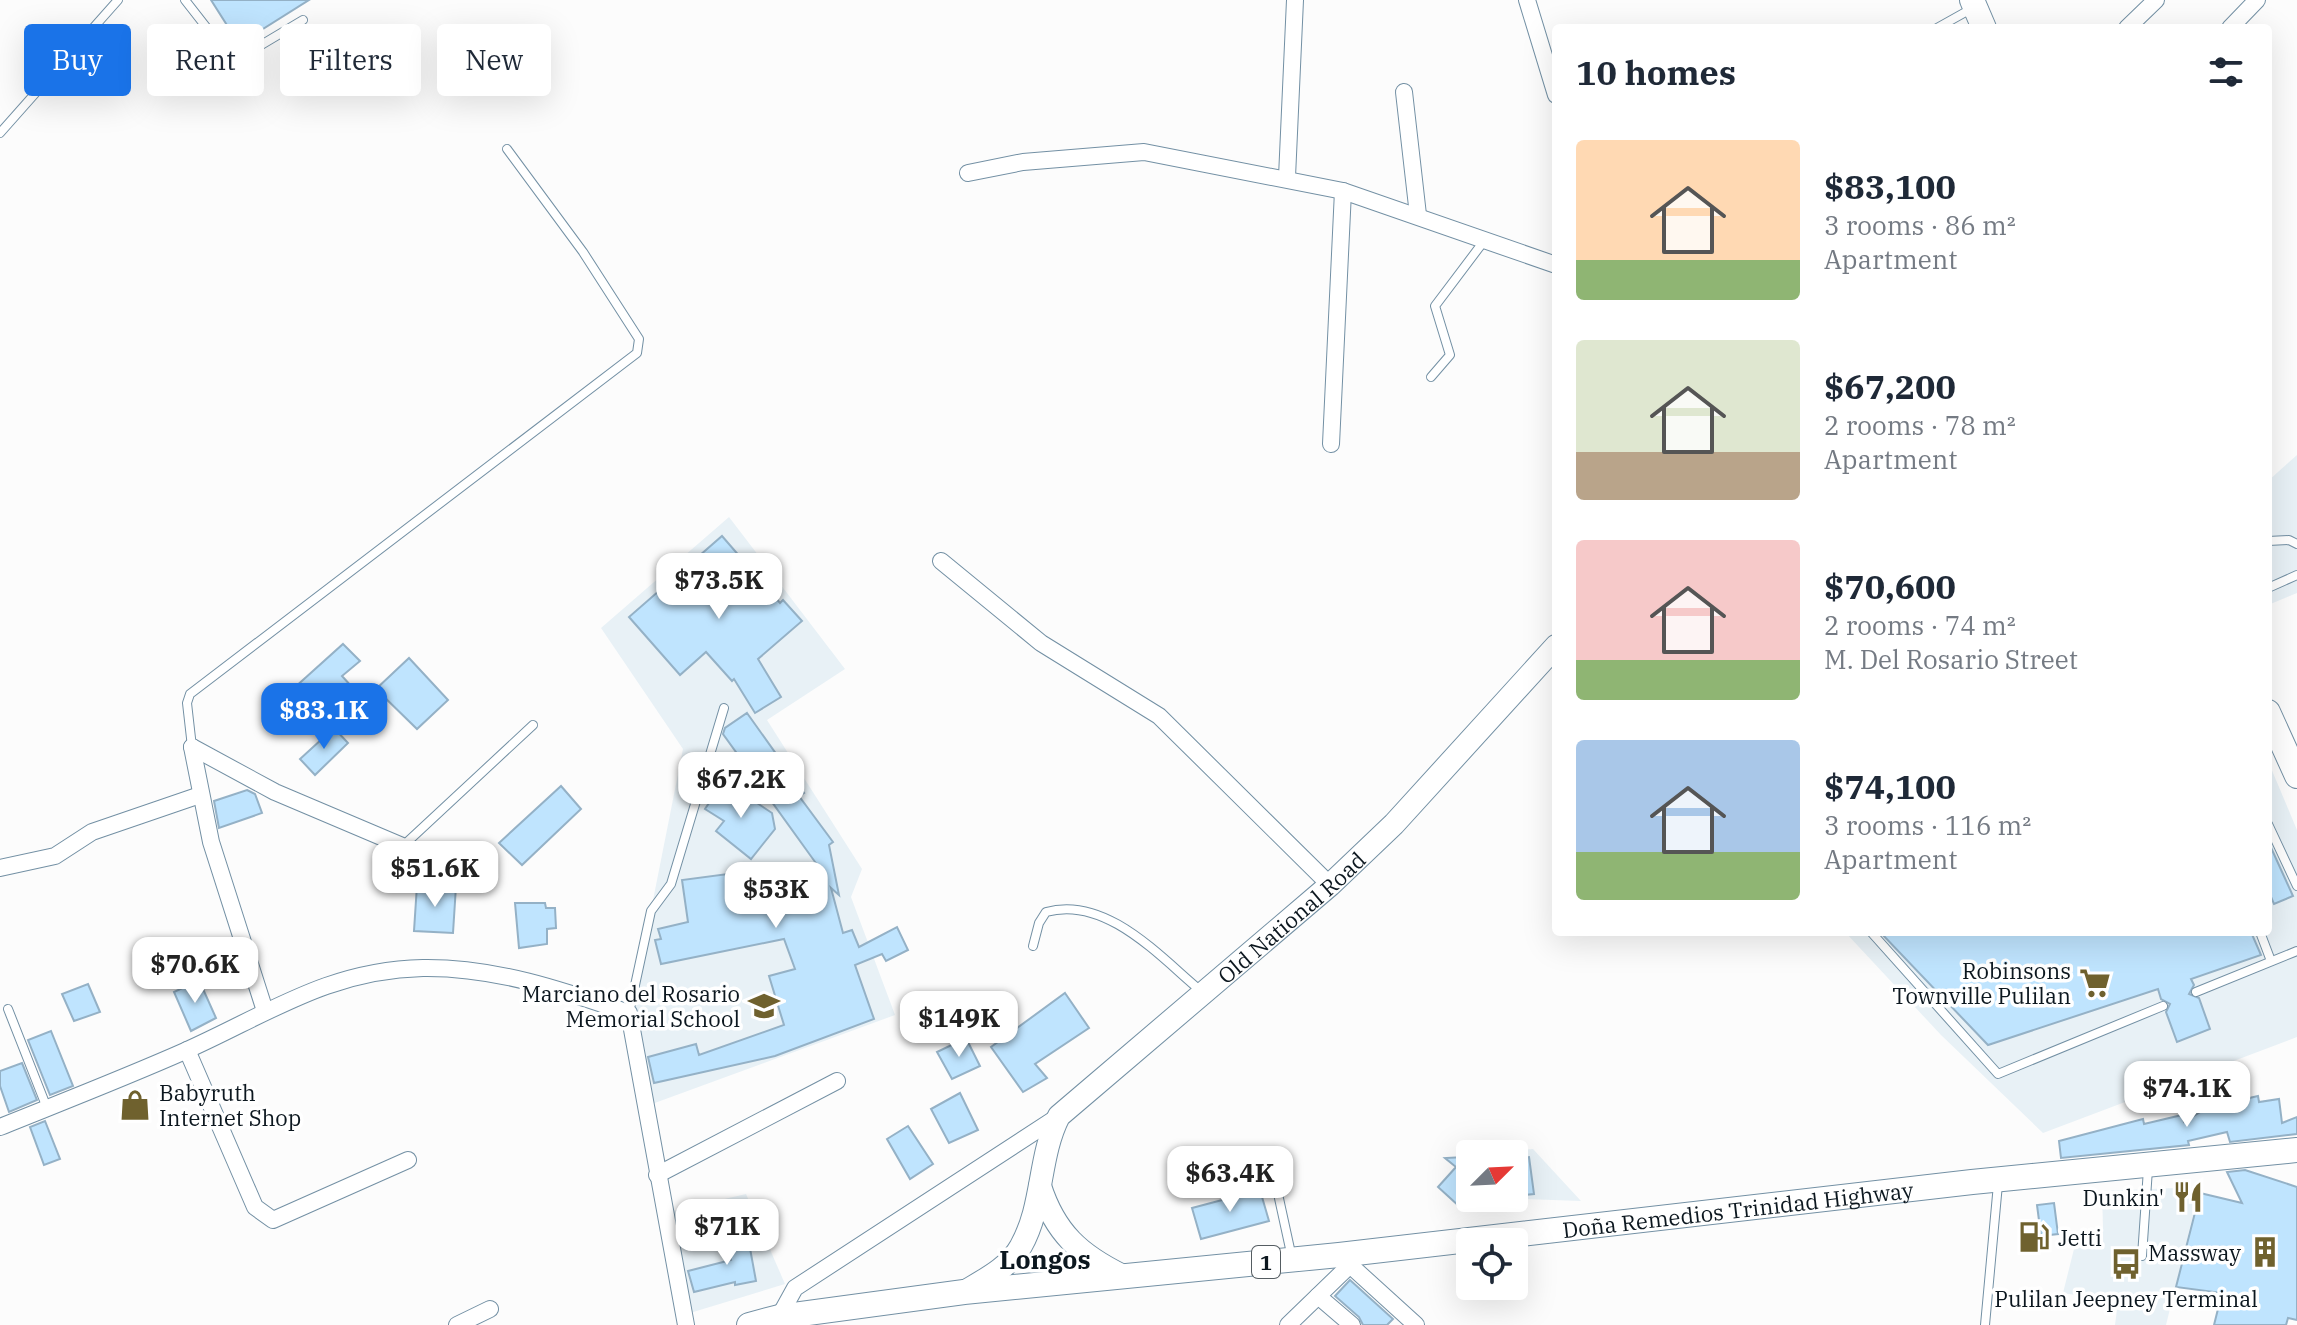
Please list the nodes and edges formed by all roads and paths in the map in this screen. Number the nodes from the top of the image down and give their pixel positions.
1 (118, 0) edge
2 (185, 0) edge
3 (1295, 0) edge
4 (1527, 0) edge
5 (2156, 0) edge
6 (2257, 0) edge
7 (1977, 12) edge
8 (303, 20) dead end
9 (1947, 24) edge
10 (2131, 24) edge
11 (2234, 24) edge
12 (1552, 82) edge
13 (1404, 92) dead end
14 (0, 133) edge
15 (507, 149) dead end
16 (968, 173) dead end
17 (1287, 177) junction
18 (1343, 191) junction
19 (1418, 215) junction
20 (1484, 240) junction
21 (1552, 264) edge
22 (1431, 377) dead end
23 (1331, 444) dead end
24 (2272, 541) edge
25 (2297, 544) edge
26 (941, 561) dead end
27 (2297, 575) edge
28 (2272, 586) edge
29 (1552, 655) edge
30 (724, 708) dead end
31 (2272, 721) edge
32 (533, 725) dead end
33 (192, 747) junction
34 (2297, 776) edge
35 (200, 795) junction
36 (2272, 833) edge
37 (403, 846) junction
38 (0, 868) edge
39 (485, 881) dead end
40 (1330, 885) junction
41 (2297, 886) edge
42 (1875, 936) edge
43 (2262, 936) edge
44 (1033, 946) dead end
45 (2297, 951) edge
46 (2271, 961) junction
47 (2196, 992) dead end
48 (1205, 994) junction
49 (2163, 1006) dead end
50 (8, 1009) dead end
51 (265, 1011) junction
52 (629, 1013) junction
53 (187, 1050) junction
54 (837, 1081) dead end
55 (47, 1108) junction
56 (1059, 1116) junction
57 (0, 1127) edge
58 (2297, 1150) edge
59 (408, 1160) dead end
60 (2148, 1166) junction
61 (657, 1175) junction
62 (1998, 1179) junction
63 (1275, 1180) dead end
64 (1040, 1186) junction
65 (2142, 1256) dead end
66 (1292, 1259) junction
67 (1344, 1260) junction
68 (1123, 1276) junction
69 (964, 1292) junction
70 (1318, 1296) junction
71 (490, 1309) dead end
72 (779, 1317) junction
73 (457, 1325) edge
74 (686, 1325) edge
75 (749, 1325) edge
76 (1288, 1325) edge
77 (1352, 1325) edge
78 (1416, 1325) edge
79 (1985, 1325) edge

1 - 14 lane
2 - 8 lane
3 - 17 street
4 - 12 street
5 - 10 street
6 - 11 street
7 - 9 lane
13 - 19 street
15 - 33 lane
16 - 17 street
17 - 18 street
18 - 19 street
18 - 23 street
19 - 20 street
20 - 21 street
20 - 22 lane
24 - 25 lane
26 - 40 street
27 - 28 lane
29 - 40 main road, Old National Road
30 - 52 lane
31 - 34 main road
32 - 37 lane
33 - 35 street
33 - 37 street
35 - 38 street
35 - 51 street
36 - 41 lane
37 - 39 street
40 - 48 main road, Old National Road
42 - 49 lane
43 - 46 lane
44 - 48 lane
45 - 46 lane
46 - 47 lane
48 - 56 main road, Old National Road
50 - 55 lane
51 - 52 street
51 - 53 street
52 - 61 street
53 - 55 street
53 - 59 street
54 - 61 street
55 - 57 street
56 - 64 main road
56 - 72 street
58 - 60 main road, Doña Remedios Trinidad Highway / 1
60 - 62 main road, Doña Remedios Trinidad Highway / 1
60 - 65 lane
61 - 74 street
62 - 67 main road, Doña Remedios Trinidad Highway / 1
62 - 79 lane
63 - 66 lane
64 - 68 main road
64 - 69 main road
66 - 67 main road, Doña Remedios Trinidad Highway / 1
66 - 68 main road, Doña Remedios Trinidad Highway / 1
67 - 70 street
67 - 78 street
68 - 69 main road, Doña Remedios Trinidad Highway / 1
69 - 72 main road, Doña Remedios Trinidad Highway / 1
70 - 76 street
70 - 77 street
71 - 73 street
72 - 75 main road, Doña Remedios Trinidad Highway / 1

